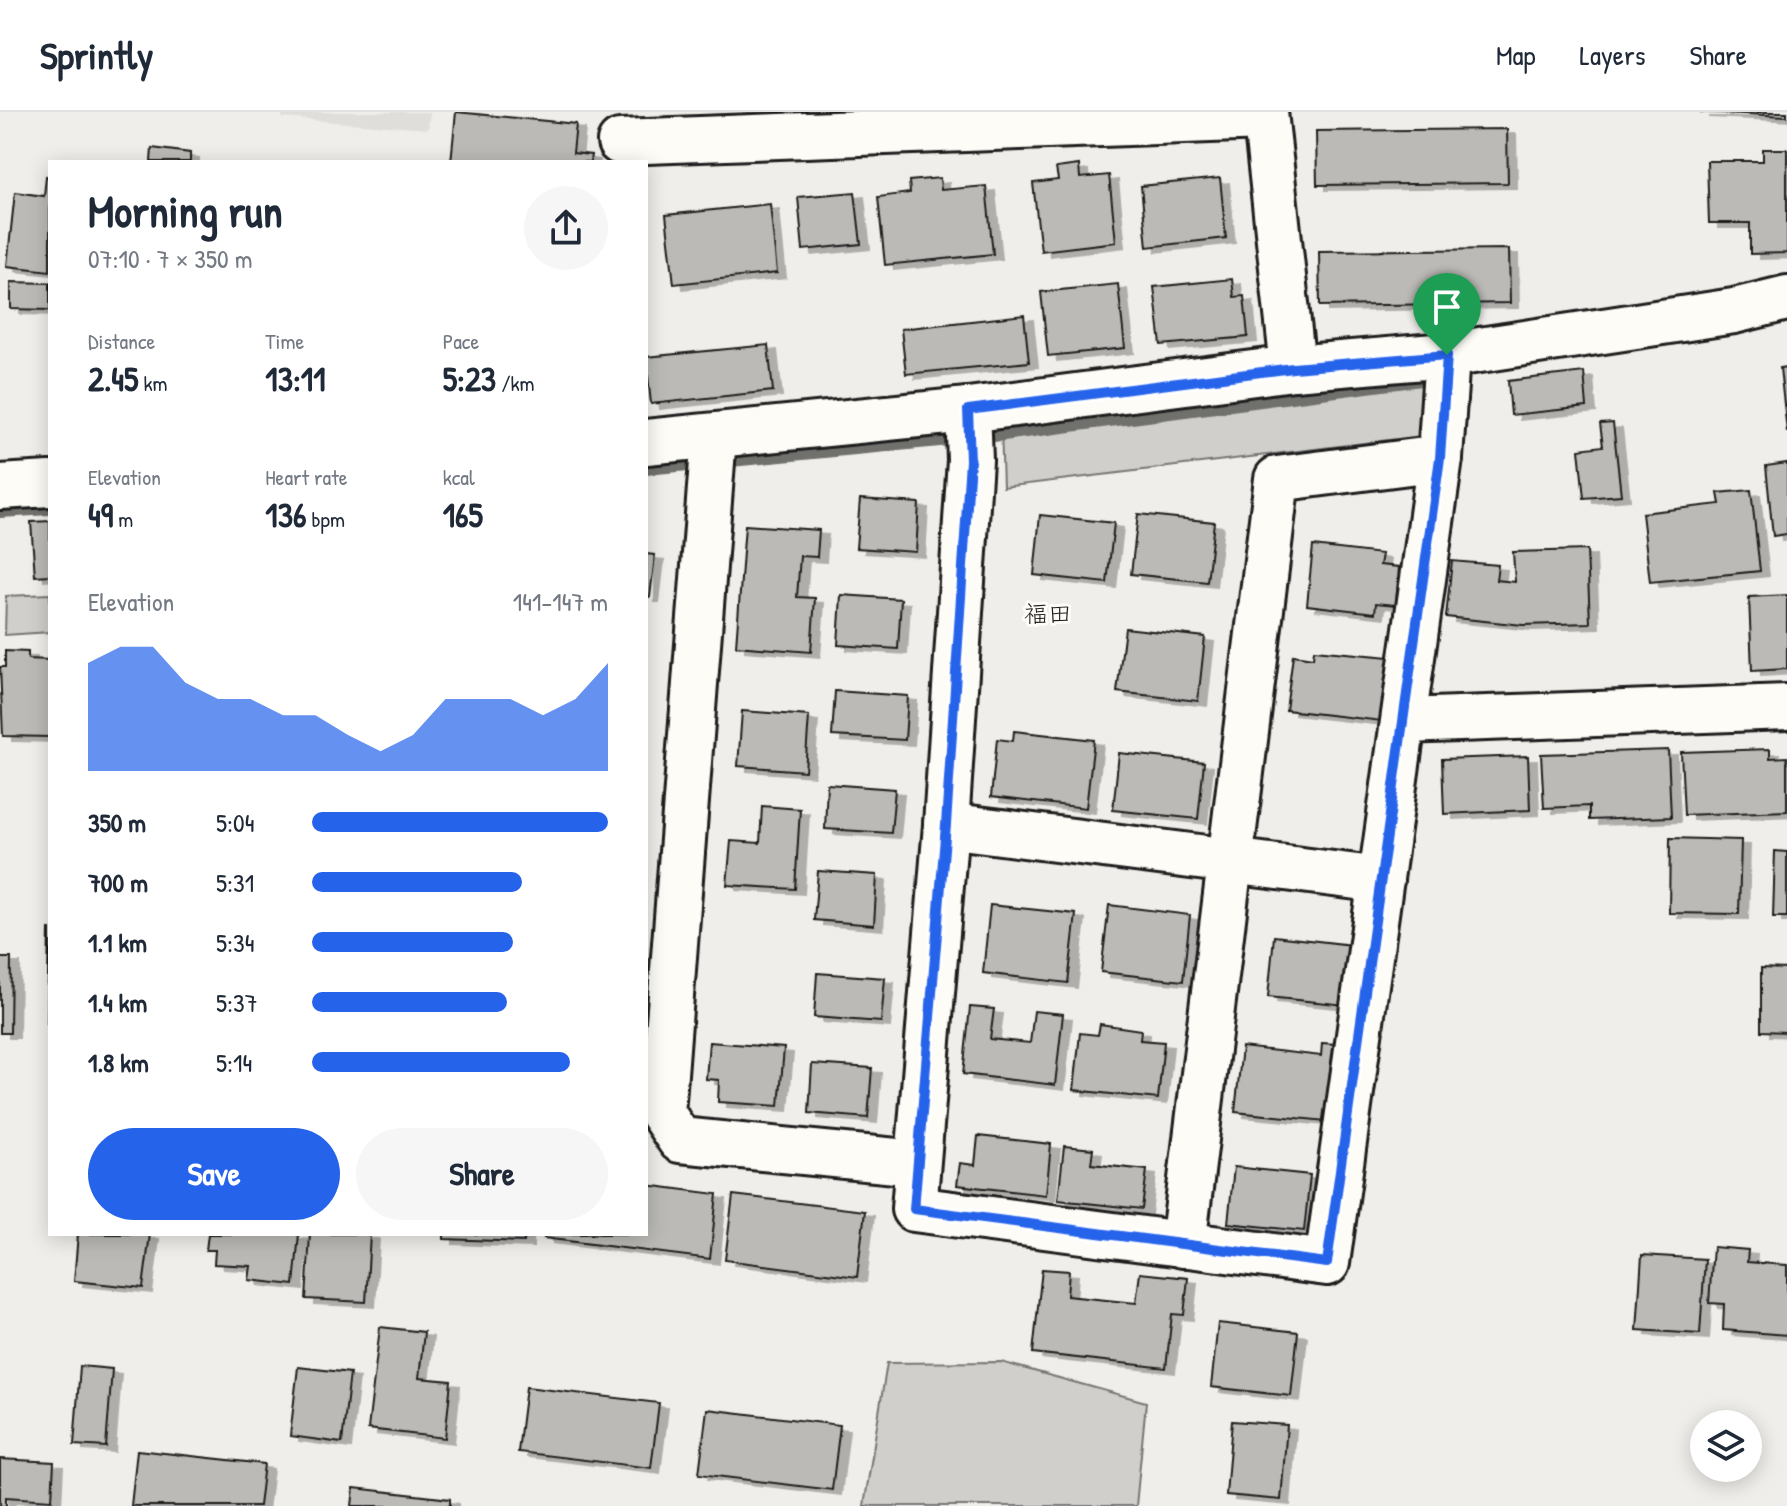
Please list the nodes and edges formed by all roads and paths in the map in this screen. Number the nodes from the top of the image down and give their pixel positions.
1 (1265, 115) edge
2 (621, 139) edge
3 (1787, 298) edge
4 (1293, 368) junction
5 (1447, 374) junction
6 (968, 410) junction
7 (648, 442) edge
8 (712, 456) junction
9 (1440, 458) junction
10 (48, 484) edge
11 (0, 487) edge
12 (1787, 707) edge
13 (1404, 721) junction
14 (946, 825) junction
15 (1233, 861) junction
16 (1381, 880) junction
17 (917, 1163) junction
18 (1183, 1245) junction

1 - 2 street
1 - 4 street
3 - 5 street
4 - 5 street
4 - 6 street
5 - 9 street
6 - 8 street
6 - 14 street
7 - 8 street
8 - 17 street
9 - 13 street
9 - 15 street
10 - 11 street
12 - 13 street
13 - 16 street
14 - 15 street
14 - 17 street
15 - 16 street
15 - 18 street
16 - 18 street
17 - 18 street

